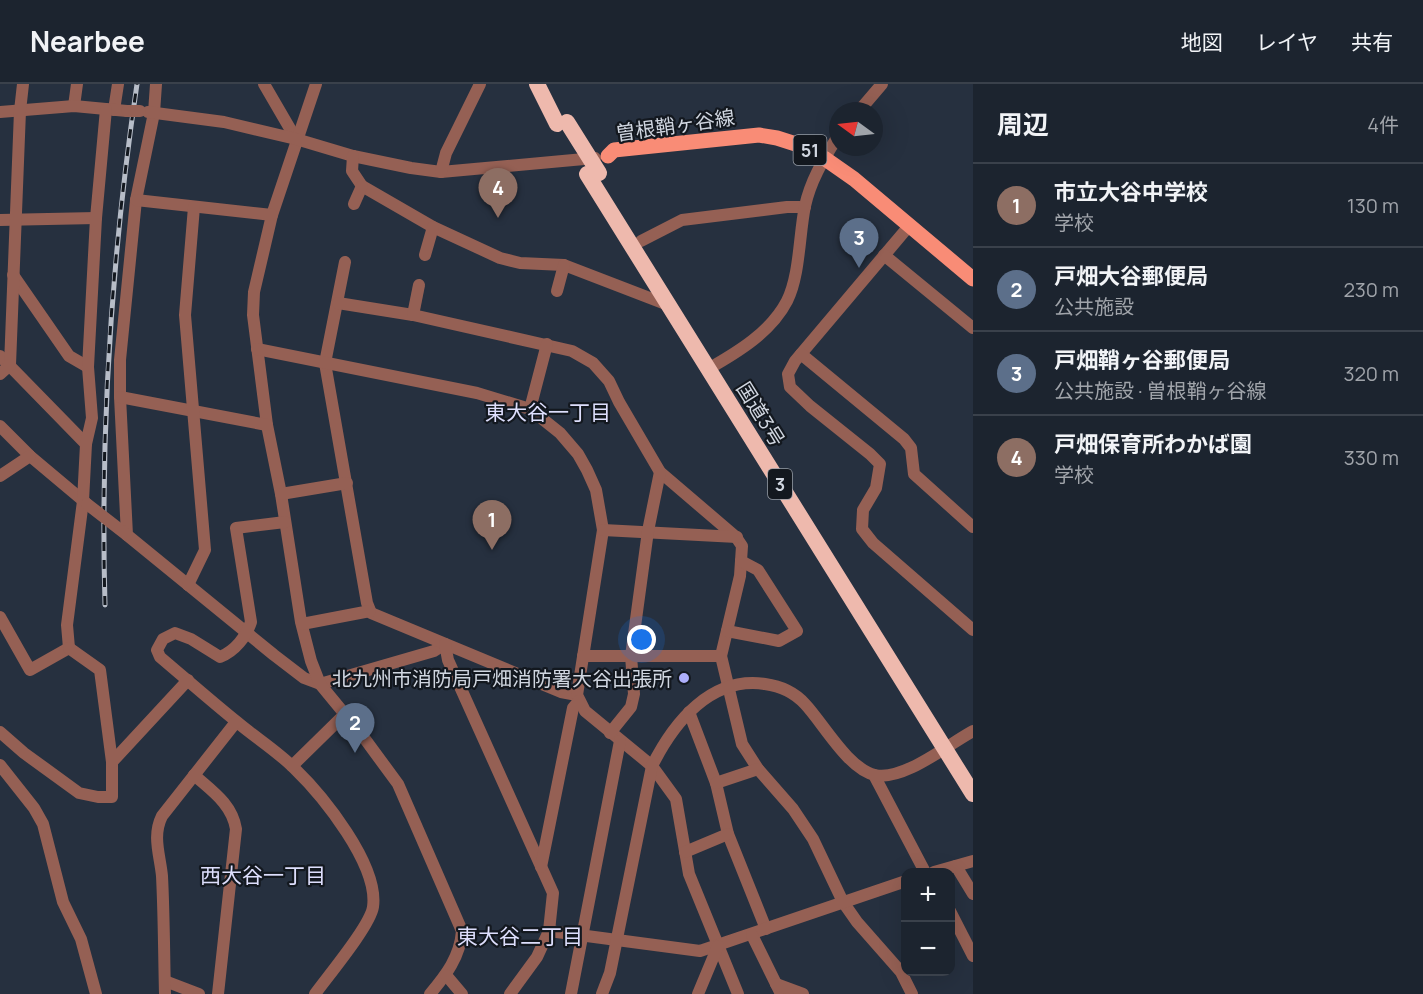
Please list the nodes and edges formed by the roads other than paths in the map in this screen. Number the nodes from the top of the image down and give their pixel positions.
1 (23, 84) edge
2 (77, 84) edge
3 (118, 84) edge
4 (156, 84) edge
5 (264, 84) edge
6 (316, 84) edge
7 (480, 84) edge
8 (537, 84) edge
9 (545, 84) edge
10 (882, 84) edge
11 (867, 102) edge
12 (74, 106) junction
13 (110, 109) junction
14 (20, 111) junction
15 (0, 112) edge
16 (154, 112) junction
17 (562, 123) junction
18 (296, 139) junction
19 (829, 151) edge
20 (353, 156) junction
21 (608, 156) joint
22 (822, 162) junction
23 (441, 172) junction
24 (593, 173) junction
25 (362, 186) junction
26 (136, 200) junction
27 (354, 204) dead end
28 (194, 207) junction
29 (805, 207) junction
30 (272, 215) junction
31 (96, 218) junction
32 (0, 220) edge
33 (16, 220) junction
34 (433, 227) junction
35 (907, 229) junction
36 (641, 241) junction
37 (425, 255) dead end
38 (884, 255) junction
39 (345, 262) dead end
40 (564, 265) junction
41 (13, 275) junction
42 (973, 279) edge
43 (419, 285) dead end
44 (557, 291) dead end
45 (973, 291) edge
46 (338, 303) junction
47 (669, 305) junction
48 (412, 315) junction
49 (973, 328) edge
50 (547, 344) junction
51 (257, 350) junction
52 (801, 354) junction
53 (0, 356) edge
54 (326, 363) junction
55 (10, 364) junction
56 (88, 367) junction
57 (712, 367) junction
58 (0, 374) edge
59 (120, 397) junction
60 (530, 409) junction
61 (192, 410) junction
62 (267, 425) junction
63 (0, 426) edge
64 (86, 444) junction
65 (30, 456) junction
66 (660, 472) junction
67 (0, 476) edge
68 (347, 483) junction
69 (281, 494) junction
70 (85, 502) junction
71 (285, 522) junction
72 (973, 527) edge
73 (603, 530) junction
74 (648, 531) junction
75 (127, 535) junction
76 (738, 536) junction
77 (741, 561) junction
78 (188, 585) junction
79 (370, 611) junction
80 (0, 617) edge
81 (302, 624) junction
82 (973, 630) edge
83 (727, 631) junction
84 (247, 635) junction
85 (445, 644) junction
86 (69, 648) junction
87 (583, 656) junction
88 (631, 656) junction
89 (722, 656) junction
90 (188, 680) junction
91 (320, 684) junction
92 (730, 686) junction
93 (578, 698) junction
94 (689, 712) junction
95 (345, 714) junction
96 (236, 722) junction
97 (0, 732) edge
98 (973, 732) edge
99 (615, 737) junction
100 (948, 745) junction
101 (112, 762) junction
102 (0, 765) edge
103 (292, 766) junction
104 (652, 766) junction
105 (758, 769) junction
106 (194, 775) junction
107 (874, 775) junction
108 (973, 777) edge
109 (716, 783) junction
110 (973, 794) edge
111 (728, 834) junction
112 (685, 852) junction
113 (973, 861) edge
114 (956, 866) junction
115 (541, 867) junction
116 (922, 868) edge
117 (950, 868) edge
118 (901, 883) edge
119 (973, 894) edge
120 (843, 902) junction
121 (955, 919) edge
122 (766, 929) junction
123 (549, 931) junction
124 (581, 935) junction
125 (752, 935) junction
126 (617, 940) junction
127 (718, 946) junction
128 (973, 956) edge
129 (446, 975) junction
130 (165, 981) junction
131 (779, 989) edge
132 (96, 994) edge
133 (165, 994) edge
134 (199, 994) edge
135 (219, 994) edge
136 (315, 994) edge
137 (430, 994) edge
138 (462, 994) edge
139 (510, 994) edge
140 (571, 994) edge
141 (602, 994) edge
142 (698, 994) edge
143 (738, 994) edge
144 (803, 994) edge
145 (912, 994) edge

1 - 14 street
2 - 12 street
3 - 13 street
4 - 16 street
5 - 18 street
6 - 18 street
7 - 23 street
8 - 17 highway, 国道3号 / 3
9 - 17 highway, 国道3号 / 3
10 - 11 street
12 - 13 street
12 - 14 street
13 - 16 street
13 - 31 street
14 - 15 street
14 - 33 street
16 - 18 street
16 - 26 street
17 - 24 highway, 国道3号 / 3, bridge
18 - 20 street
18 - 30 street
19 - 22 street
20 - 23 street
20 - 25 street
21 - 22 main road, 曽根鞘ヶ谷線 / 51
21 - 23 street
22 - 29 street
22 - 35 main road, 曽根鞘ヶ谷線 / 51
24 - 36 highway, 国道3号 / 3
24 - 47 highway, 国道3号 / 3
25 - 27 street
25 - 34 street
26 - 28 street
26 - 59 street
28 - 30 street
28 - 61 street
29 - 36 street
29 - 57 street
30 - 51 street
31 - 33 street
31 - 56 street
32 - 33 street
33 - 41 street
34 - 37 street
34 - 40 street
35 - 38 street
35 - 42 main road, 曽根鞘ヶ谷線 / 51
35 - 45 main road, 曽根鞘ヶ谷線 / 51
36 - 57 highway, 国道3号 / 3
38 - 49 street
38 - 52 street
39 - 46 street
40 - 44 street
40 - 47 street
41 - 55 street
41 - 56 street
43 - 48 street
46 - 48 street
46 - 54 street
47 - 57 highway, 国道3号 / 3
48 - 50 street
50 - 60 street
50 - 66 street
51 - 54 street
51 - 62 street
52 - 72 street
52 - 82 street
53 - 55 street
54 - 60 street
54 - 68 street
55 - 58 street
55 - 64 street
56 - 64 street
57 - 100 highway, 国道3号 / 3
59 - 61 street
59 - 75 street
60 - 73 street
61 - 62 street
61 - 78 street
62 - 69 street
63 - 65 street
64 - 70 street
65 - 67 street
65 - 70 street
66 - 74 street
66 - 76 street
68 - 69 street
68 - 79 street
69 - 71 street
70 - 75 street, bridge
70 - 86 street
71 - 81 street
71 - 84 street
73 - 74 street
73 - 87 street
74 - 76 street
74 - 88 street
75 - 78 street
76 - 77 street
77 - 83 street
77 - 83 street
78 - 84 street
79 - 81 street
79 - 85 street
80 - 86 street
81 - 91 street
83 - 89 street
84 - 90 street
84 - 91 street
85 - 91 street
85 - 93 street
85 - 115 street
86 - 101 street
87 - 88 street
87 - 93 street
88 - 89 street
88 - 99 street
89 - 92 street
90 - 96 street
90 - 101 street
91 - 95 street
92 - 94 street
92 - 105 street
92 - 107 street
93 - 99 street
93 - 115 street
94 - 104 street
94 - 109 street
95 - 103 street
95 - 129 street
96 - 103 street
96 - 106 street
97 - 101 street
98 - 100 street
99 - 104 street
99 - 124 street
100 - 107 street
100 - 108 highway, 国道3号 / 3
100 - 110 highway, 国道3号 / 3
102 - 132 street
103 - 136 street
104 - 112 street
104 - 126 street
105 - 109 street
105 - 120 street
106 - 130 street
106 - 135 street
107 - 116 street
109 - 111 street
111 - 112 street
111 - 122 street
112 - 127 street
113 - 114 street
114 - 117 street
114 - 119 street
115 - 123 street
118 - 120 street
120 - 122 street
120 - 145 street
121 - 128 street
122 - 125 street
123 - 124 street
123 - 139 street
124 - 126 street
124 - 140 street
125 - 127 street
125 - 131 street
126 - 127 street
126 - 141 street
127 - 142 street
127 - 143 street
129 - 137 street
129 - 138 street
130 - 133 street
130 - 134 street
131 - 144 street

